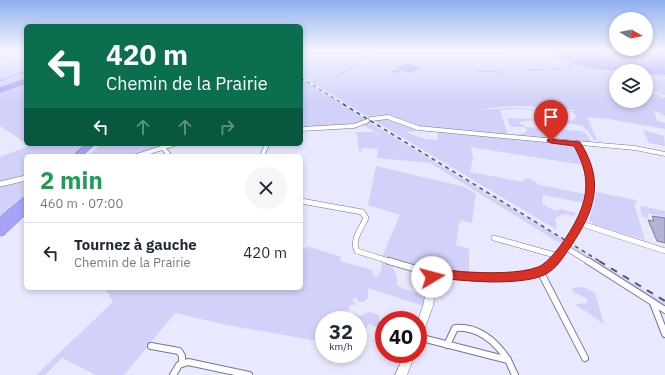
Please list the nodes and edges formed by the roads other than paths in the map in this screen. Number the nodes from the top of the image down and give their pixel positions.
1 (303, 129) edge
2 (577, 144) junction
3 (89, 146) edge
4 (96, 146) edge
5 (168, 146) edge
6 (163, 148) junction
7 (79, 154) edge
8 (86, 154) edge
9 (144, 154) edge
10 (168, 154) edge
11 (665, 154) edge
12 (24, 178) edge
13 (0, 184) edge
14 (303, 201) edge
15 (24, 202) edge
16 (24, 210) edge
17 (0, 223) edge
18 (579, 224) junction
19 (0, 232) edge
20 (494, 238) dead end
21 (565, 247) junction
22 (665, 251) edge
23 (558, 256) junction
24 (540, 272) junction
25 (433, 274) junction
26 (652, 303) junction
27 (665, 310) edge
28 (426, 311) edge
29 (665, 334) edge
30 (427, 339) edge
31 (447, 345) junction
32 (151, 346) dead end
33 (585, 358) dead end
34 (508, 360) junction
35 (182, 363) junction
36 (406, 363) edge
37 (173, 375) edge
38 (249, 375) edge
39 (400, 375) edge
40 (515, 375) edge

1 - 2 street
2 - 11 street
2 - 18 street
3 - 7 highway
4 - 8 highway
5 - 6 street
6 - 9 street
6 - 10 street
12 - 13 street
14 - 25 street
15 - 17 highway
16 - 19 highway
18 - 21 street
18 - 22 street
20 - 23 street
21 - 23 street
21 - 26 street
23 - 24 street
24 - 25 street
24 - 33 street
25 - 28 street
26 - 27 street
26 - 29 street
30 - 31 street
31 - 34 street
31 - 34 street
32 - 35 street
34 - 40 street
35 - 37 street
35 - 38 street
36 - 39 street

